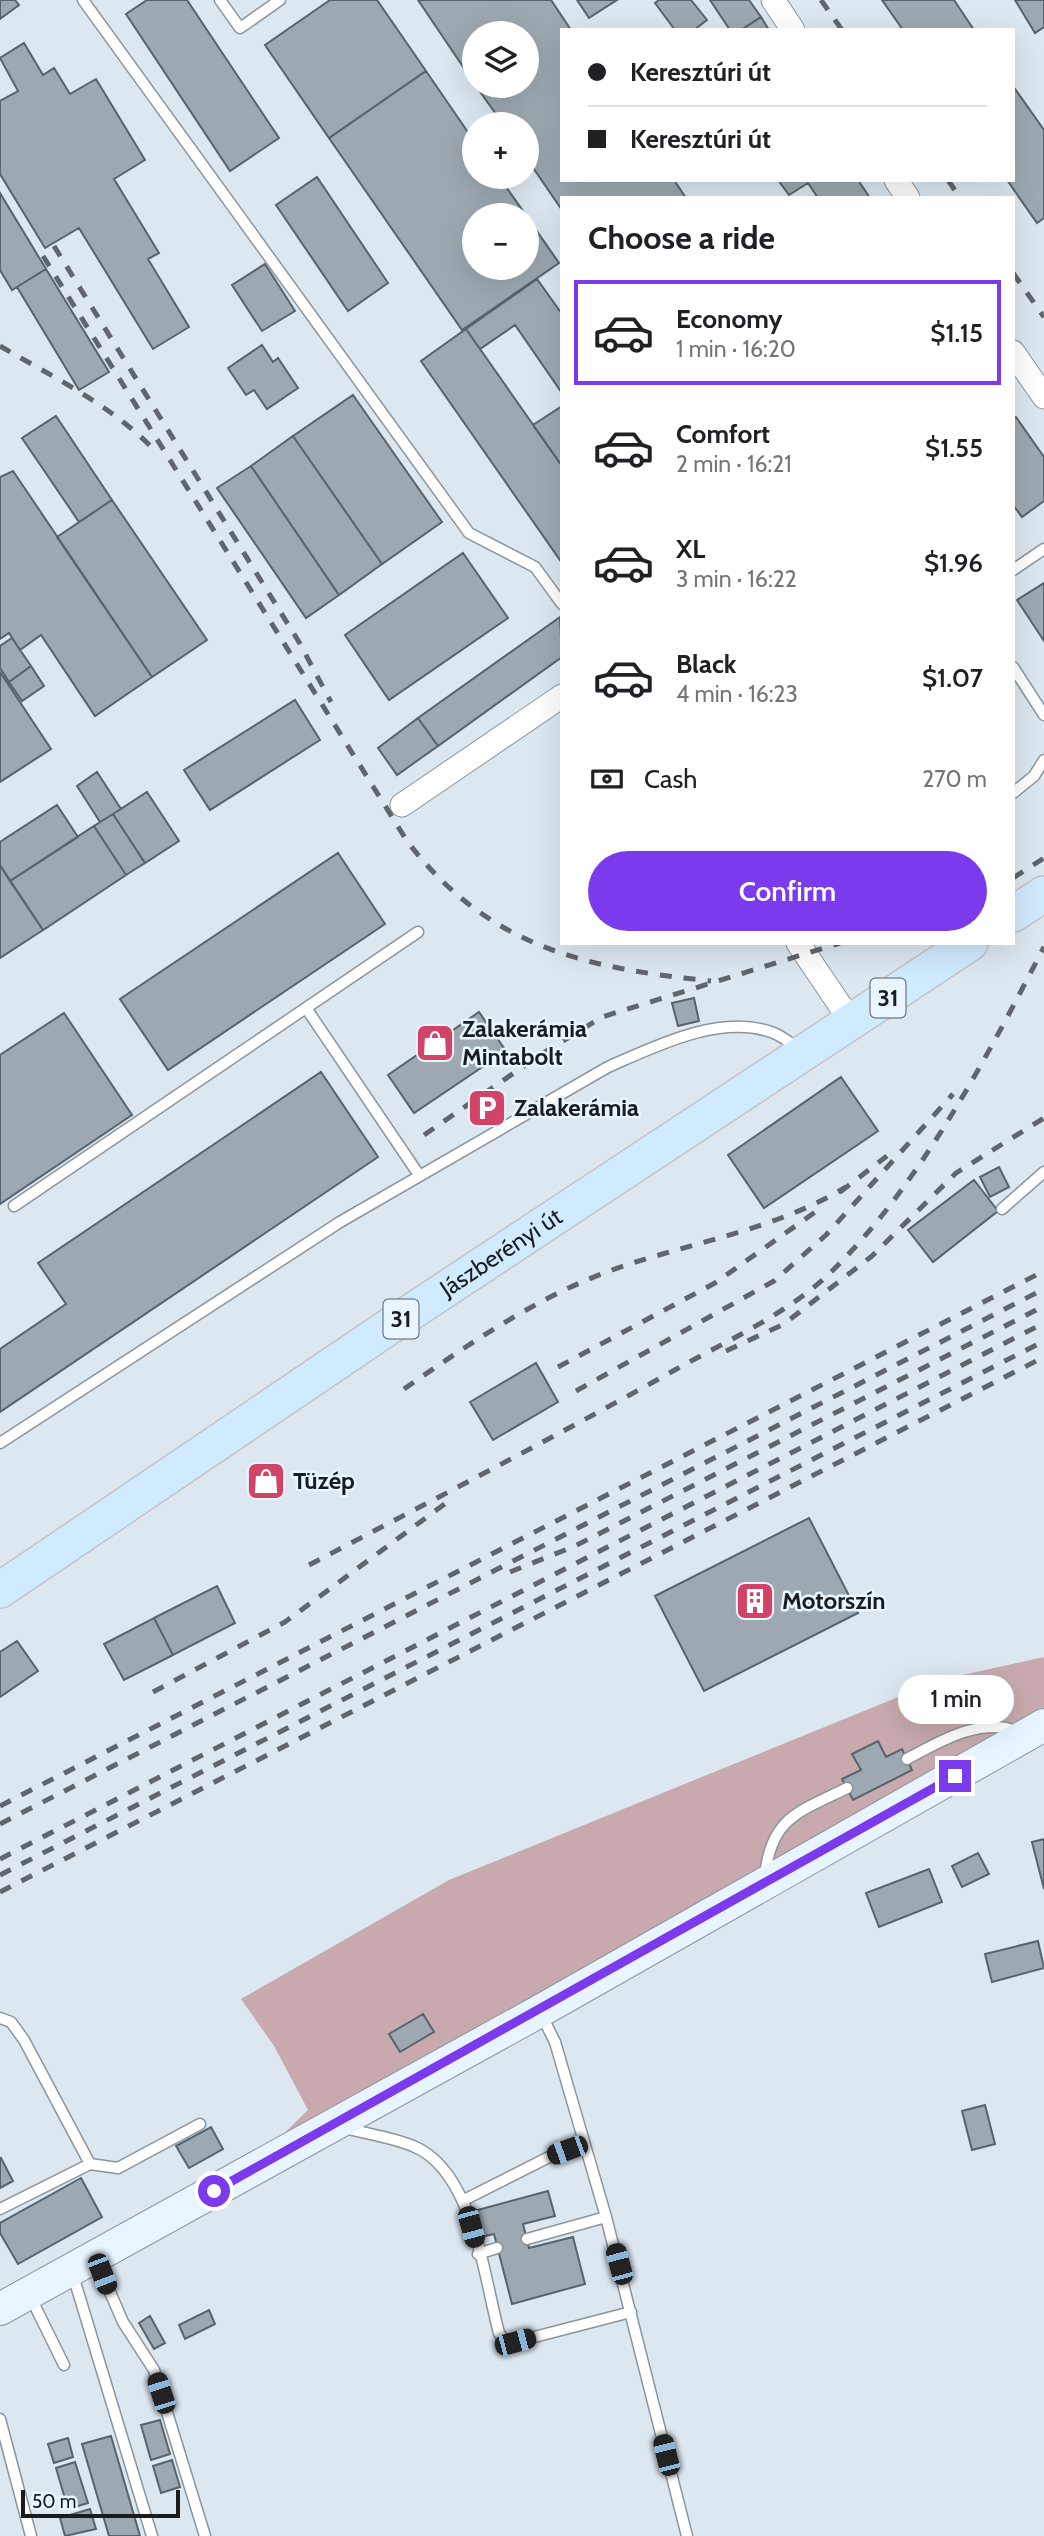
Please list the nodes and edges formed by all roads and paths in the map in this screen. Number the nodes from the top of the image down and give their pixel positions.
1 (83, 0) edge
2 (220, 0) edge
3 (280, 0) edge
4 (773, 0) edge
5 (792, 28) edge
6 (1015, 359) edge
7 (1021, 381) edge
8 (1044, 397) edge
9 (1044, 549) edge
10 (1015, 569) edge
11 (560, 601) edge
12 (1015, 670) edge
13 (560, 697) edge
14 (1044, 715) edge
15 (1044, 760) edge
16 (1015, 791) edge
17 (402, 805) dead end
18 (1044, 894) edge
19 (1015, 913) edge
20 (418, 932) dead end
21 (799, 945) edge
22 (967, 945) edge
23 (306, 1008) junction
24 (852, 1023) junction
25 (805, 1052) junction
26 (1044, 1172) edge
27 (419, 1175) junction
28 (14, 1206) dead end
29 (1002, 1209) dead end
30 (0, 1443) edge
31 (0, 1590) edge
32 (1035, 1730) edge
33 (907, 1759) dead end
34 (847, 1788) dead end
35 (764, 1884) junction
36 (540, 2011) junction
37 (0, 2018) edge
38 (200, 2124) dead end
39 (333, 2125) junction
40 (584, 2144) junction
41 (90, 2164) junction
42 (464, 2200) junction
43 (0, 2209) edge
44 (606, 2217) junction
45 (527, 2239) dead end
46 (497, 2248) dead end
47 (478, 2254) junction
48 (83, 2263) junction
49 (28, 2293) junction
50 (0, 2309) edge
51 (631, 2312) junction
52 (64, 2365) dead end
53 (0, 2419) edge
54 (31, 2536) edge
55 (152, 2536) edge
56 (205, 2536) edge
57 (687, 2536) edge

1 - 11 lane
2 - 3 lane
4 - 5 street
6 - 7 street
7 - 8 street
9 - 10 lane
12 - 14 lane
13 - 17 street
15 - 16 lane
18 - 19 main road
20 - 23 lane
21 - 24 street
22 - 24 main road, Jászberényi út / 31
23 - 27 lane
23 - 28 lane
24 - 25 main road, Jászberényi út / 31
25 - 27 lane
25 - 31 main road, Jászberényi út / 31
26 - 29 lane
27 - 30 lane
32 - 33 lane
32 - 35 main road
34 - 35 lane
35 - 36 main road
36 - 39 main road
36 - 40 lane
37 - 41 lane
38 - 41 lane
39 - 42 lane
39 - 48 main road
40 - 42 lane
40 - 44 lane
41 - 43 lane
42 - 47 lane
44 - 45 lane
44 - 51 lane
46 - 47 lane
47 - 51 lane
48 - 49 main road
48 - 55 lane
48 - 56 lane
49 - 50 main road
49 - 52 lane
51 - 57 lane
53 - 54 lane

